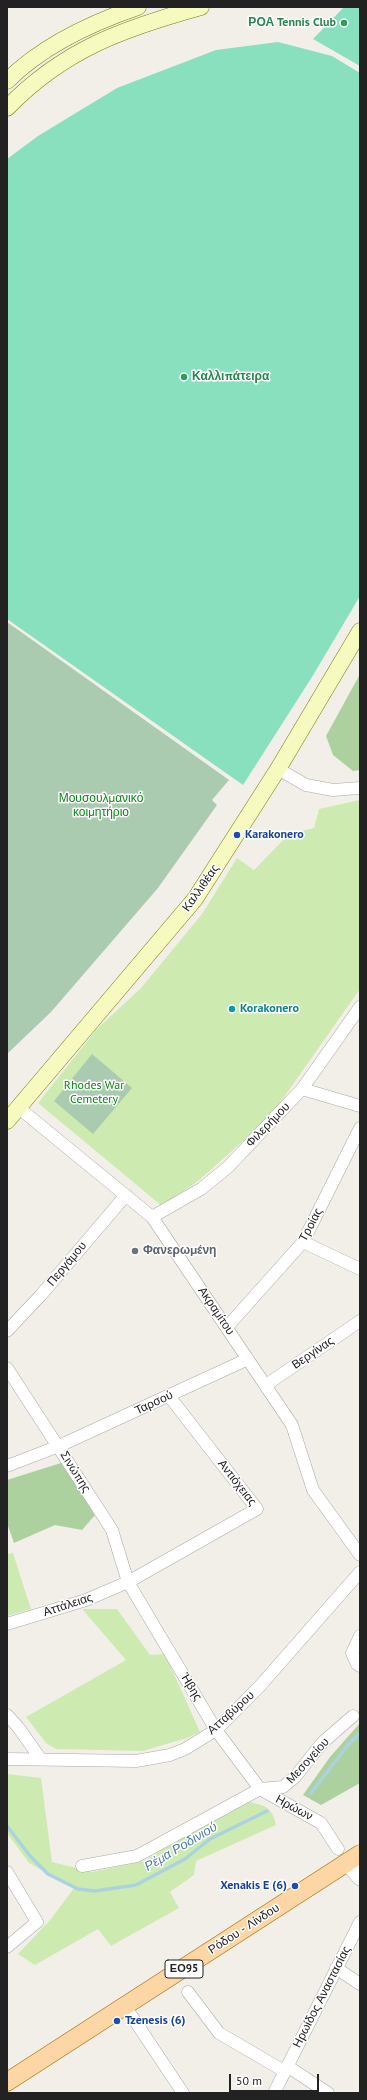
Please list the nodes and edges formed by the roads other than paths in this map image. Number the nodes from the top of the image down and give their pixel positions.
1 (138, 7) edge
2 (201, 7) edge
3 (7, 81) edge
4 (7, 108) edge
5 (360, 630) edge
6 (278, 769) junction
7 (360, 788) edge
8 (360, 1007) edge
9 (302, 1089) junction
10 (360, 1106) edge
11 (19, 1108) junction
12 (7, 1121) edge
13 (360, 1128) edge
14 (126, 1195) junction
15 (152, 1217) junction
16 (303, 1242) junction
17 (360, 1269) edge
18 (360, 1321) edge
19 (227, 1327) junction
20 (7, 1331) edge
21 (248, 1359) junction
22 (7, 1368) edge
23 (266, 1385) junction
24 (169, 1396) junction
25 (59, 1446) junction
26 (7, 1466) edge
27 (360, 1555) edge
28 (360, 1572) edge
29 (128, 1582) junction
30 (7, 1624) edge
31 (360, 1636) edge
32 (360, 1666) edge
33 (7, 1715) edge
34 (353, 1716) dead end
35 (216, 1730) junction
36 (40, 1758) junction
37 (7, 1759) edge
38 (260, 1789) junction
39 (348, 1855) edge
40 (82, 1866) dead end
41 (7, 1872) edge
42 (360, 1878) edge
43 (360, 1922) edge
44 (7, 1947) edge
45 (336, 1968) junction
46 (360, 1984) edge
47 (188, 1992) dead end
48 (125, 2006) junction
49 (286, 2068) junction
50 (7, 2082) edge
51 (183, 2093) edge
52 (274, 2093) edge
53 (328, 2093) edge

1 - 3 main road
2 - 4 main road
5 - 6 main road, Καλλιθέας
6 - 7 street
6 - 11 main road, Καλλιθέας
8 - 9 street, Φιλερήμου
9 - 10 street
9 - 15 street, Φιλερήμου
11 - 12 main road, Καλλιθέας
11 - 14 street, Ακραμίτου
13 - 16 street, Τροίας
14 - 15 street, Ακραμίτου
14 - 20 street, Περγάμου
15 - 19 street, Ακραμίτου
16 - 17 street
16 - 19 street, Τροίας
18 - 23 street, Βεργίνας
19 - 21 street, Ακραμίτου
21 - 23 street, Ακραμίτου
21 - 24 street, Ταρσού
22 - 25 street, Σινώπης
23 - 27 street, Ακραμίτου
24 - 25 street, Ταρσού
24 - 29 street, Αντιόχειας
25 - 26 street, Ταρσού
25 - 29 street, Σινώπης
28 - 35 street, Ατταβύρου
29 - 30 street, Αττάλειας
29 - 35 street, Ήβης
31 - 32 street
33 - 36 street
34 - 38 street, Μεσογείου
35 - 36 street, Ατταβύρου
35 - 38 street, Ήβης
36 - 37 street, Ατταβύρου
38 - 39 street, Ηρώων
38 - 40 street, Μεσογείου
39 - 42 street
39 - 48 main road, Ρόδου - Λίνδου / ΕΟ95
41 - 44 street
43 - 45 street, Ηρωίδος Αναστασίας
45 - 46 street
45 - 49 street, Ηρωίδος Αναστασίας
47 - 49 street
48 - 50 main road, Ρόδου - Λίνδου / ΕΟ95
48 - 51 street
49 - 52 street, Ηρωίδος Αναστασίας
49 - 53 street

